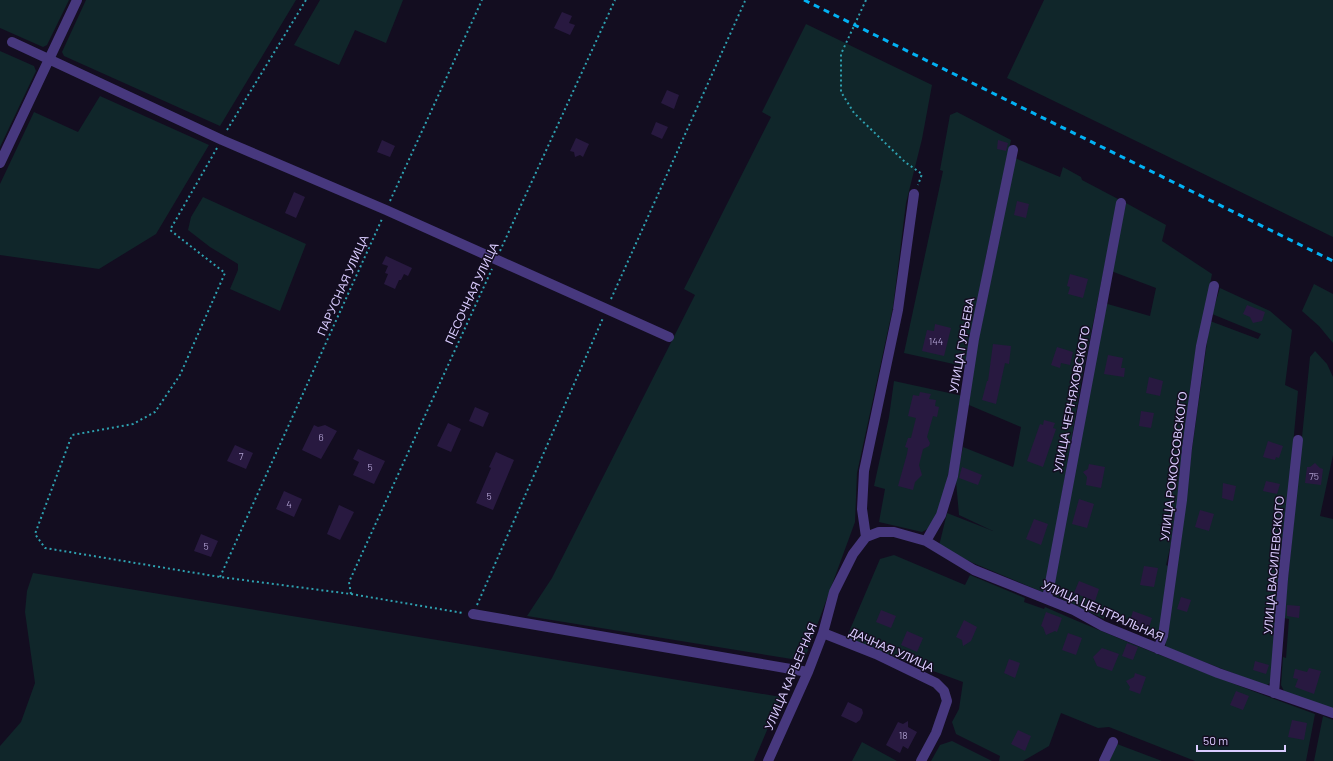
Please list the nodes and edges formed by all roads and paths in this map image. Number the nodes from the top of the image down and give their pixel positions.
1 (77, 0) edge
2 (306, 0) edge
3 (482, 0) edge
4 (615, 0) edge
5 (866, 0) edge
6 (12, 42) dead end
7 (49, 59) junction
8 (222, 140) junction
9 (1013, 150) dead end
10 (0, 163) edge
11 (914, 194) joint
12 (1121, 204) dead end
13 (386, 210) junction
14 (496, 260) junction
15 (1214, 286) dead end
16 (669, 337) dead end
17 (1298, 440) dead end
18 (866, 537) junction
19 (926, 541) junction
20 (220, 577) junction
21 (351, 594) junction
22 (1047, 599) junction
23 (473, 614) joint
24 (823, 633) junction
25 (1158, 649) junction
26 (808, 672) junction
27 (1274, 693) junction
28 (1333, 714) edge
29 (1113, 742) dead end
30 (768, 761) edge
31 (920, 761) edge
32 (1104, 761) edge

1 - 7 street
2 - 8 path
3 - 13 path, ПАРУСНАЯ УЛИЦА
4 - 14 path, ПЕСОЧНАЯ УЛИЦА
5 - 11 path
6 - 7 street
7 - 8 street
7 - 10 street
8 - 13 street
8 - 20 path
9 - 19 street, УЛИЦА ГУРЬЕВА
11 - 18 street
12 - 22 street, УЛИЦА ЧЕРНЯХОВСКОГО
13 - 14 street
13 - 20 path, ПАРУСНАЯ УЛИЦА
14 - 16 street
14 - 21 path, ПЕСОЧНАЯ УЛИЦА
15 - 25 street, УЛИЦА РОКОССОВСКОГО
17 - 27 street, УЛИЦА ВАСИЛЕВСКОГО
18 - 19 street, УЛИЦА ЦЕНТРАЛЬНАЯ
18 - 24 street, УЛИЦА КАРЬЕРНАЯ
19 - 22 street, УЛИЦА ЦЕНТРАЛЬНАЯ
20 - 21 path
21 - 23 path
22 - 25 street, УЛИЦА ЦЕНТРАЛЬНАЯ
23 - 26 street
24 - 26 street, УЛИЦА КАРЬЕРНАЯ
24 - 31 street, ДАЧНАЯ УЛИЦА
25 - 27 street, УЛИЦА ЦЕНТРАЛЬНАЯ
26 - 30 street, УЛИЦА КАРЬЕРНАЯ
27 - 28 street, УЛИЦА ЦЕНТРАЛЬНАЯ
29 - 32 street

